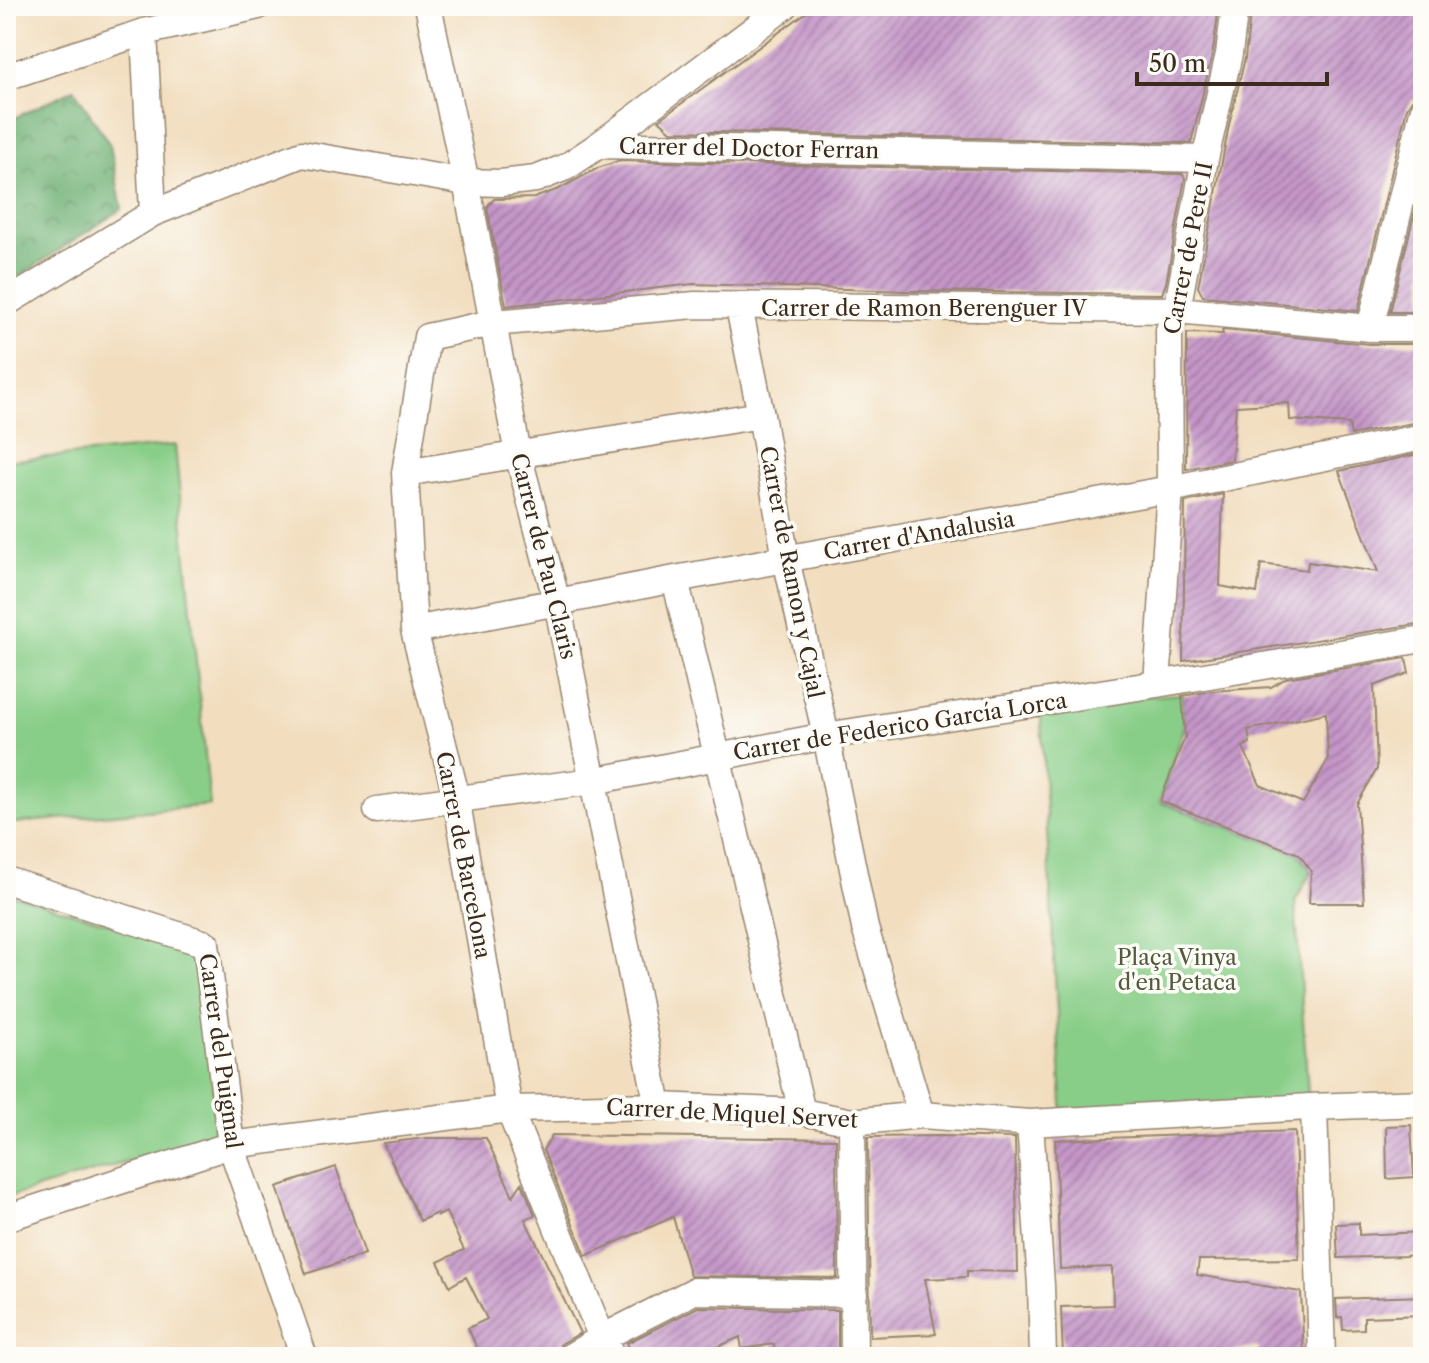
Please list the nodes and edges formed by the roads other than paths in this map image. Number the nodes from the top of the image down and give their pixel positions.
1 (258, 6) edge
2 (428, 6) edge
3 (785, 6) edge
4 (1235, 6) edge
5 (144, 32) junction
6 (6, 77) edge
7 (1423, 112) edge
8 (599, 145) junction
9 (1205, 159) junction
10 (466, 182) junction
11 (153, 213) junction
12 (6, 303) edge
13 (739, 307) junction
14 (1177, 310) junction
15 (493, 323) junction
16 (1370, 328) junction
17 (1423, 328) edge
18 (427, 337) joint
19 (761, 415) junction
20 (1423, 437) edge
21 (518, 454) junction
22 (405, 473) junction
23 (1170, 489) junction
24 (786, 559) junction
25 (675, 579) junction
26 (557, 602) junction
27 (414, 630) junction
28 (1423, 639) edge
29 (1157, 684) junction
30 (826, 736) junction
31 (718, 757) junction
32 (593, 781) junction
33 (456, 799) junction
34 (377, 810) dead end
35 (6, 880) edge
36 (1423, 1103) edge
37 (658, 1106) junction
38 (1314, 1107) junction
39 (509, 1109) junction
40 (802, 1112) junction
41 (921, 1115) junction
42 (852, 1122) junction
43 (1030, 1123) junction
44 (231, 1145) junction
45 (6, 1218) edge
46 (854, 1294) junction
47 (607, 1348) edge
48 (304, 1357) edge
49 (570, 1357) edge
50 (854, 1357) edge
51 (1043, 1357) edge
52 (1322, 1357) edge

1 - 5 street
2 - 10 street, Carrer de Pau Claris
3 - 8 street
4 - 9 street, Carrer de Pere II
5 - 6 street
5 - 11 street
7 - 16 street
8 - 9 street, Carrer del Doctor Ferran
8 - 10 street, Carrer del Doctor Ferran
9 - 14 street, Carrer de Pere II
10 - 11 street, Carrer del Doctor Ferran
10 - 15 street, Carrer de Pau Claris
11 - 12 street, Carrer del Doctor Ferran
13 - 14 street, Carrer de Ramon Berenguer IV
13 - 15 street, Carrer de Ramon Berenguer IV
13 - 19 street, Carrer de Ramon y Cajal
14 - 16 street, Carrer de Ramon Berenguer IV
14 - 23 street, Carrer de Pere II
15 - 18 street, Carrer de Ramon Berenguer IV
15 - 21 street, Carrer de Pau Claris
16 - 17 street, Carrer de Ramon Berenguer IV
18 - 22 street, Carrer de Barcelona
19 - 21 street
19 - 24 street, Carrer de Ramon y Cajal
20 - 23 street, Carrer d'Andalusia
21 - 22 street
21 - 26 street, Carrer de Pau Claris
22 - 27 street, Carrer de Barcelona
23 - 24 street, Carrer d'Andalusia
23 - 29 street, Carrer de Pere II
24 - 25 street, Carrer d'Andalusia
24 - 30 street, Carrer de Ramon y Cajal
25 - 26 street, Carrer d'Andalusia
25 - 31 street
26 - 27 street, Carrer d'Andalusia
26 - 32 street, Carrer de Pau Claris
27 - 33 street, Carrer de Barcelona
28 - 29 street, Carrer de Federico García Lorca
29 - 30 street, Carrer de Federico García Lorca
30 - 31 street, Carrer de Federico García Lorca
30 - 41 street, Carrer de Ramon y Cajal
31 - 32 street, Carrer de Federico García Lorca
31 - 40 street
32 - 33 street, Carrer de Federico García Lorca
32 - 37 street, Carrer de Pau Claris
33 - 34 street, Carrer de Federico García Lorca
33 - 39 street, Carrer de Barcelona
35 - 44 street, Carrer del Puigmal
36 - 38 street, Carrer de Miquel Servet
37 - 39 street, Carrer de Miquel Servet
37 - 40 street, Carrer de Miquel Servet
38 - 43 street, Carrer de Miquel Servet
38 - 52 street
39 - 44 street, Carrer de Miquel Servet
39 - 47 street, Carrer de Barcelona
40 - 42 street, Carrer de Miquel Servet
41 - 42 street, Carrer de Miquel Servet
41 - 43 street, Carrer de Miquel Servet
42 - 46 street
43 - 51 street
44 - 45 street, Carrer de Miquel Servet
44 - 48 street, Carrer del Puigmal
46 - 47 street
46 - 50 street
47 - 49 street

